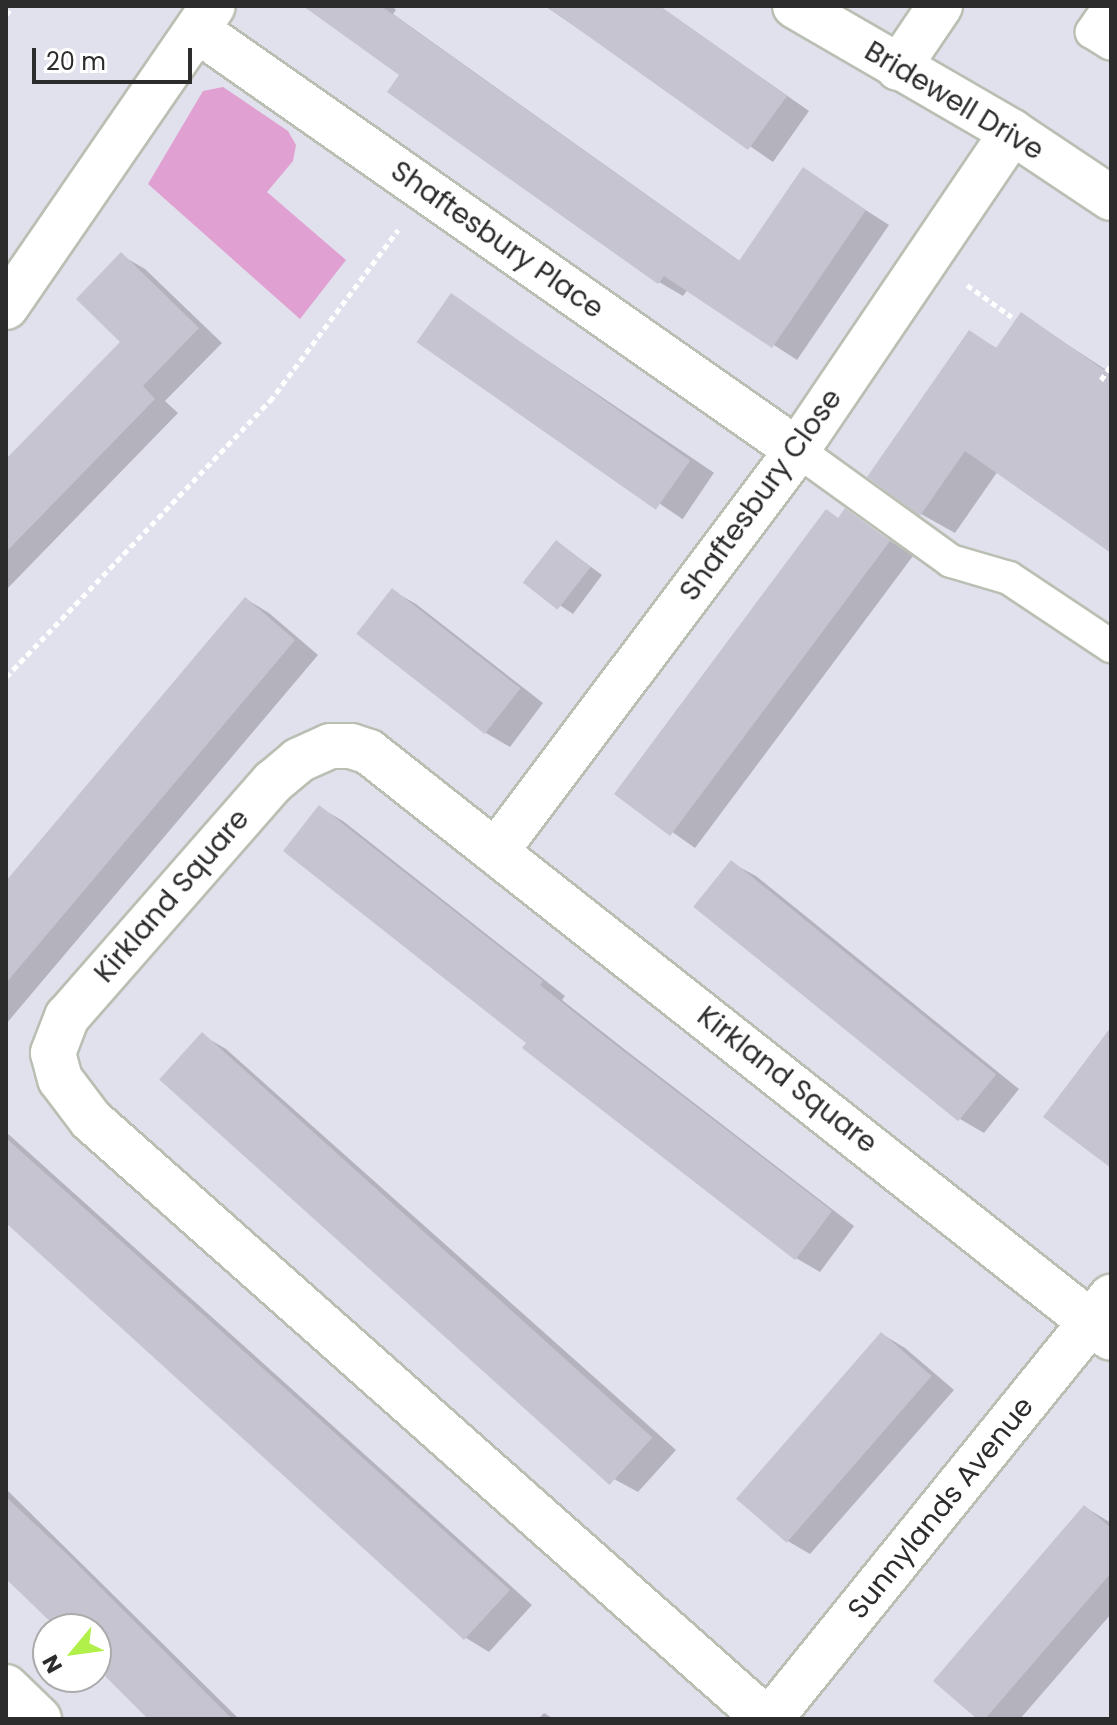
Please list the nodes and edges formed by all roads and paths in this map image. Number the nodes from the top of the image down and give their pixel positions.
1 (12, 6) edge
2 (795, 6) edge
3 (940, 6) edge
4 (1110, 6) edge
5 (6, 15) edge
6 (205, 18) edge
7 (1111, 44) edge
8 (898, 68) junction
9 (1012, 132) junction
10 (427, 191) junction
11 (1111, 198) edge
12 (9, 296) edge
13 (1111, 365) edge
14 (1101, 380) dead end
15 (797, 450) junction
16 (1111, 646) edge
17 (6, 677) edge
18 (497, 850) junction
19 (1105, 1319) edge
20 (6, 1687) edge
21 (39, 1719) edge
22 (768, 1719) edge

1 - 5 path
2 - 8 street, Bridewell Drive
3 - 8 street
4 - 7 lane
6 - 10 street, Shaftesbury Place
6 - 12 street
8 - 9 street, Bridewell Drive
9 - 11 street, Bridewell Drive
9 - 15 street, Shaftesbury Close
10 - 15 street, Shaftesbury Place
10 - 17 path
13 - 14 path
15 - 16 lane
15 - 18 street, Shaftesbury Close
18 - 19 street, Kirkland Square
18 - 22 street, Kirkland Square
19 - 22 street, Sunnylands Avenue
20 - 21 street

